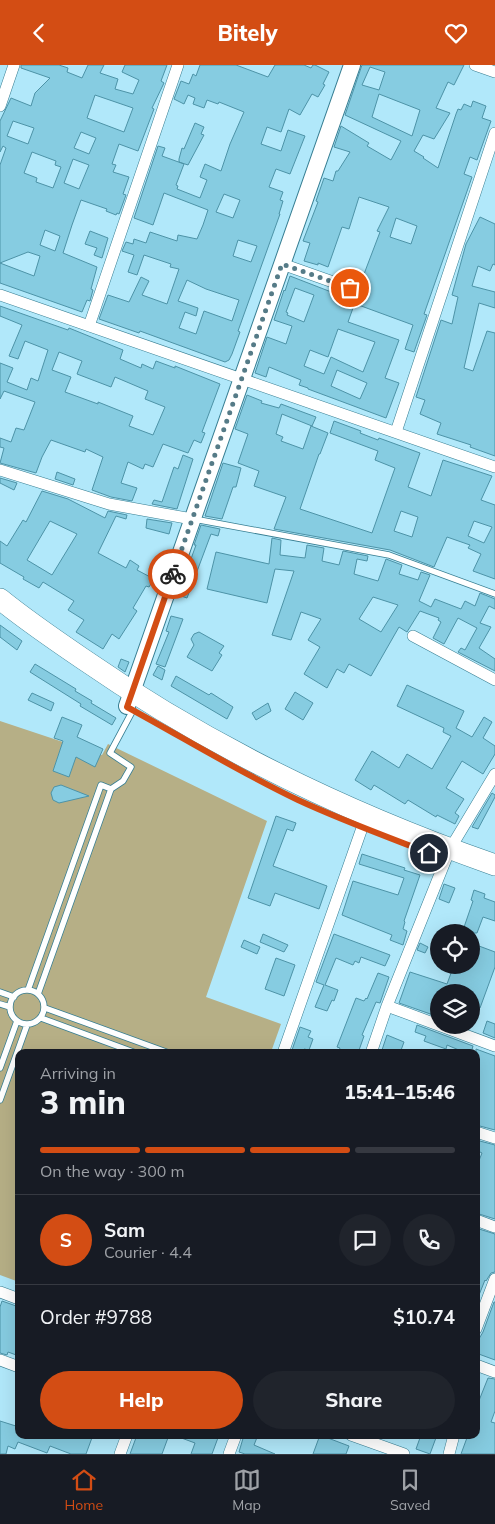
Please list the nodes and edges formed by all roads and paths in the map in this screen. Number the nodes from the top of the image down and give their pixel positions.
1 (14, 65) edge
2 (178, 65) edge
3 (352, 65) edge
4 (475, 65) edge
5 (495, 72) edge
6 (0, 106) edge
7 (495, 133) edge
8 (282, 264) junction
9 (350, 288) dead end
10 (0, 295) edge
11 (89, 326) junction
12 (242, 379) junction
13 (396, 432) junction
14 (495, 467) edge
15 (0, 470) edge
16 (192, 519) junction
17 (495, 594) edge
18 (0, 599) edge
19 (0, 616) edge
20 (413, 636) dead end
21 (495, 680) edge
22 (131, 703) junction
23 (495, 774) edge
24 (111, 789) junction
25 (362, 828) junction
26 (448, 854) junction
27 (495, 865) edge
28 (495, 877) edge
29 (28, 990) junction
30 (0, 992) edge
31 (38, 994) junction
32 (14, 997) junction
33 (0, 1004) edge
34 (10, 1007) junction
35 (387, 1007) junction
36 (45, 1008) junction
37 (41, 1018) junction
38 (17, 1021) junction
39 (27, 1025) junction
40 (495, 1046) edge
41 (18, 1049) edge
42 (125, 1049) edge
43 (159, 1049) edge
44 (284, 1049) edge
45 (372, 1049) edge
46 (15, 1058) edge
47 (0, 1068) edge
48 (0, 1100) edge
49 (480, 1133) edge
50 (495, 1139) edge
51 (480, 1222) edge
52 (495, 1227) edge
53 (495, 1279) edge
54 (0, 1292) edge
55 (15, 1298) edge
56 (480, 1318) edge
57 (0, 1360) edge
58 (15, 1366) edge
59 (480, 1366) edge
60 (495, 1371) edge
61 (126, 1439) edge
62 (235, 1439) edge
63 (362, 1439) edge
64 (453, 1439) edge
65 (120, 1454) edge
66 (229, 1454) edge
67 (404, 1454) edge
68 (449, 1454) edge

1 - 6 street
2 - 11 street
3 - 8 street
4 - 5 street
7 - 13 street
8 - 9 street
8 - 12 street
10 - 11 street
11 - 12 street
12 - 13 street
12 - 16 street
13 - 14 street
15 - 16 street
16 - 17 lane
16 - 22 street
18 - 22 highway
19 - 22 highway
20 - 21 street
22 - 24 lane
22 - 25 highway
22 - 26 highway
23 - 26 street
24 - 29 lane
24 - 31 lane
25 - 26 highway
25 - 44 street
26 - 27 highway
26 - 28 highway
26 - 35 street
29 - 31 lane
29 - 32 lane
30 - 32 lane
31 - 36 lane
32 - 34 lane
33 - 34 lane
34 - 38 lane
35 - 40 street
35 - 45 street
36 - 37 lane
36 - 43 lane
37 - 39 lane
37 - 42 lane
38 - 39 lane
38 - 47 lane
39 - 41 lane
46 - 48 lane
49 - 50 street
51 - 52 street
53 - 56 street
54 - 55 street
57 - 58 street
59 - 60 street
61 - 65 street
62 - 66 street
63 - 67 street
64 - 68 street

